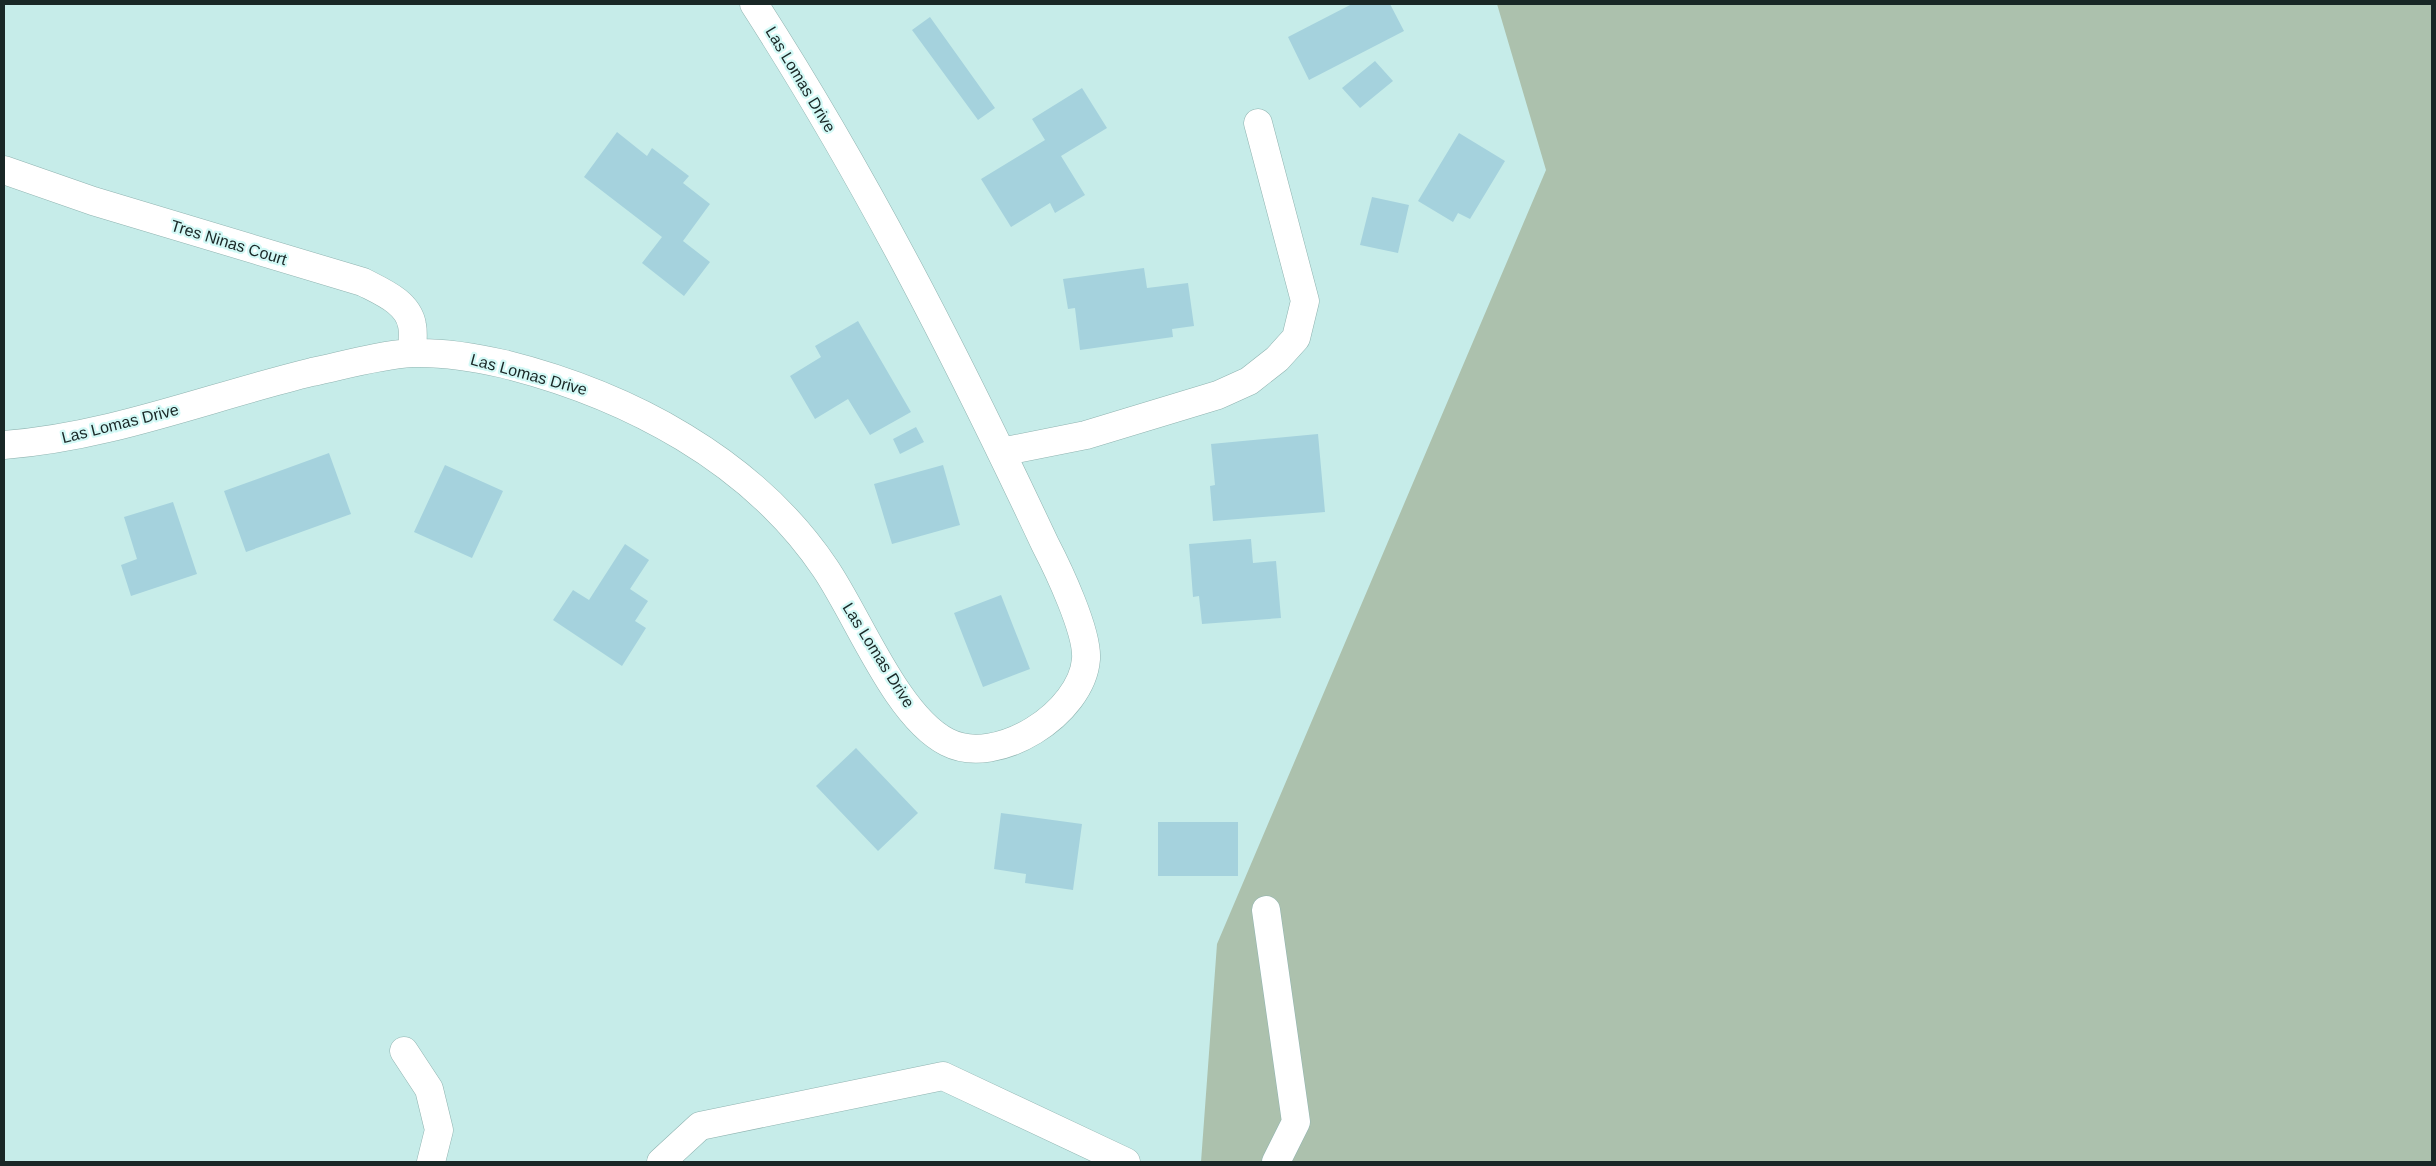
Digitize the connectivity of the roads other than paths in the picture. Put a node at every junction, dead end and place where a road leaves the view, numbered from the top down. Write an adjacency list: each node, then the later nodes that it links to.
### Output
1 (754, 4): 6 (street, Las Lomas Drive)
2 (1258, 123): 6 (street)
3 (4, 170): 4 (street, Tres Ninas Court)
4 (412, 353): 5 (street, Las Lomas Drive); 6 (street, Las Lomas Drive)
5 (4, 445)
6 (1001, 452)
7 (1266, 910): 12 (street)
8 (404, 1051): 9 (street)
9 (430, 1162)
10 (661, 1162): 11 (street)
11 (1126, 1162)
12 (1276, 1162)

